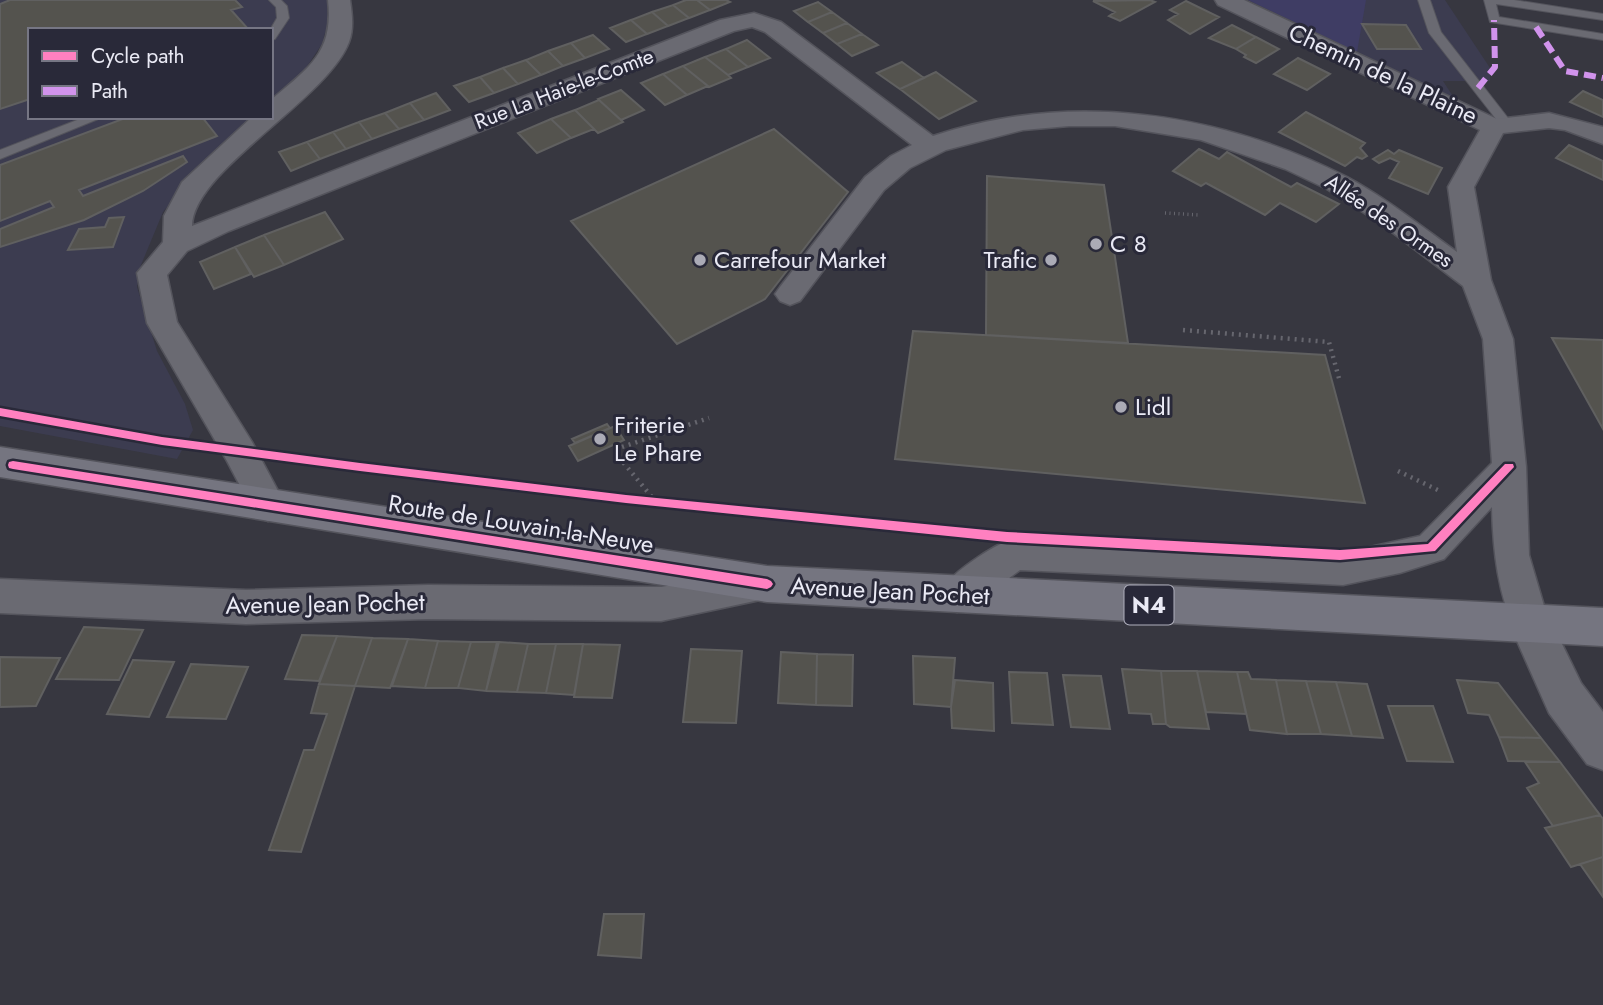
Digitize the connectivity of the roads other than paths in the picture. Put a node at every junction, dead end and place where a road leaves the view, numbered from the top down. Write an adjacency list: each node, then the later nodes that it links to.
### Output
1 (275, 0): 7 (lane)
2 (338, 0): 9 (street)
3 (1226, 0): 12 (street, Chemin de la Plaine)
4 (1424, 0): 12 (lane)
5 (1491, 0): 6 (lane); 8 (lane)
6 (1603, 17)
7 (273, 34)
8 (1603, 37)
9 (273, 111)
10 (92, 119): 15 (lane)
11 (265, 119): 16 (street)
12 (1500, 126): 13 (street); 17 (street, Chemin de la Plaine)
13 (1603, 136)
14 (928, 145): 16 (street, Rue La Haie-le-Comte); 17 (street, Allée des Ormes); 18 (street, Allée des Ormes)
15 (0, 155)
16 (177, 244): 21 (street)
17 (1476, 280): 20 (street, Chemin de la Plaine)
18 (790, 293)
19 (4, 465): 21 (main road, N4)
20 (1509, 467): 23 (street); 25 (street, Chemin de la Plaine)
21 (268, 506): 22 (main road, Route de Louvain-la-Neuve / N4)
22 (767, 584): 23 (main road, Avenue Jean Pochet / N4); 24 (street, Avenue Jean Pochet)
23 (957, 595): 25 (main road, Avenue Jean Pochet / N4)
24 (0, 596)
25 (1530, 623): 26 (main road, N4); 27 (street)
26 (1603, 627)
27 (1603, 748)

